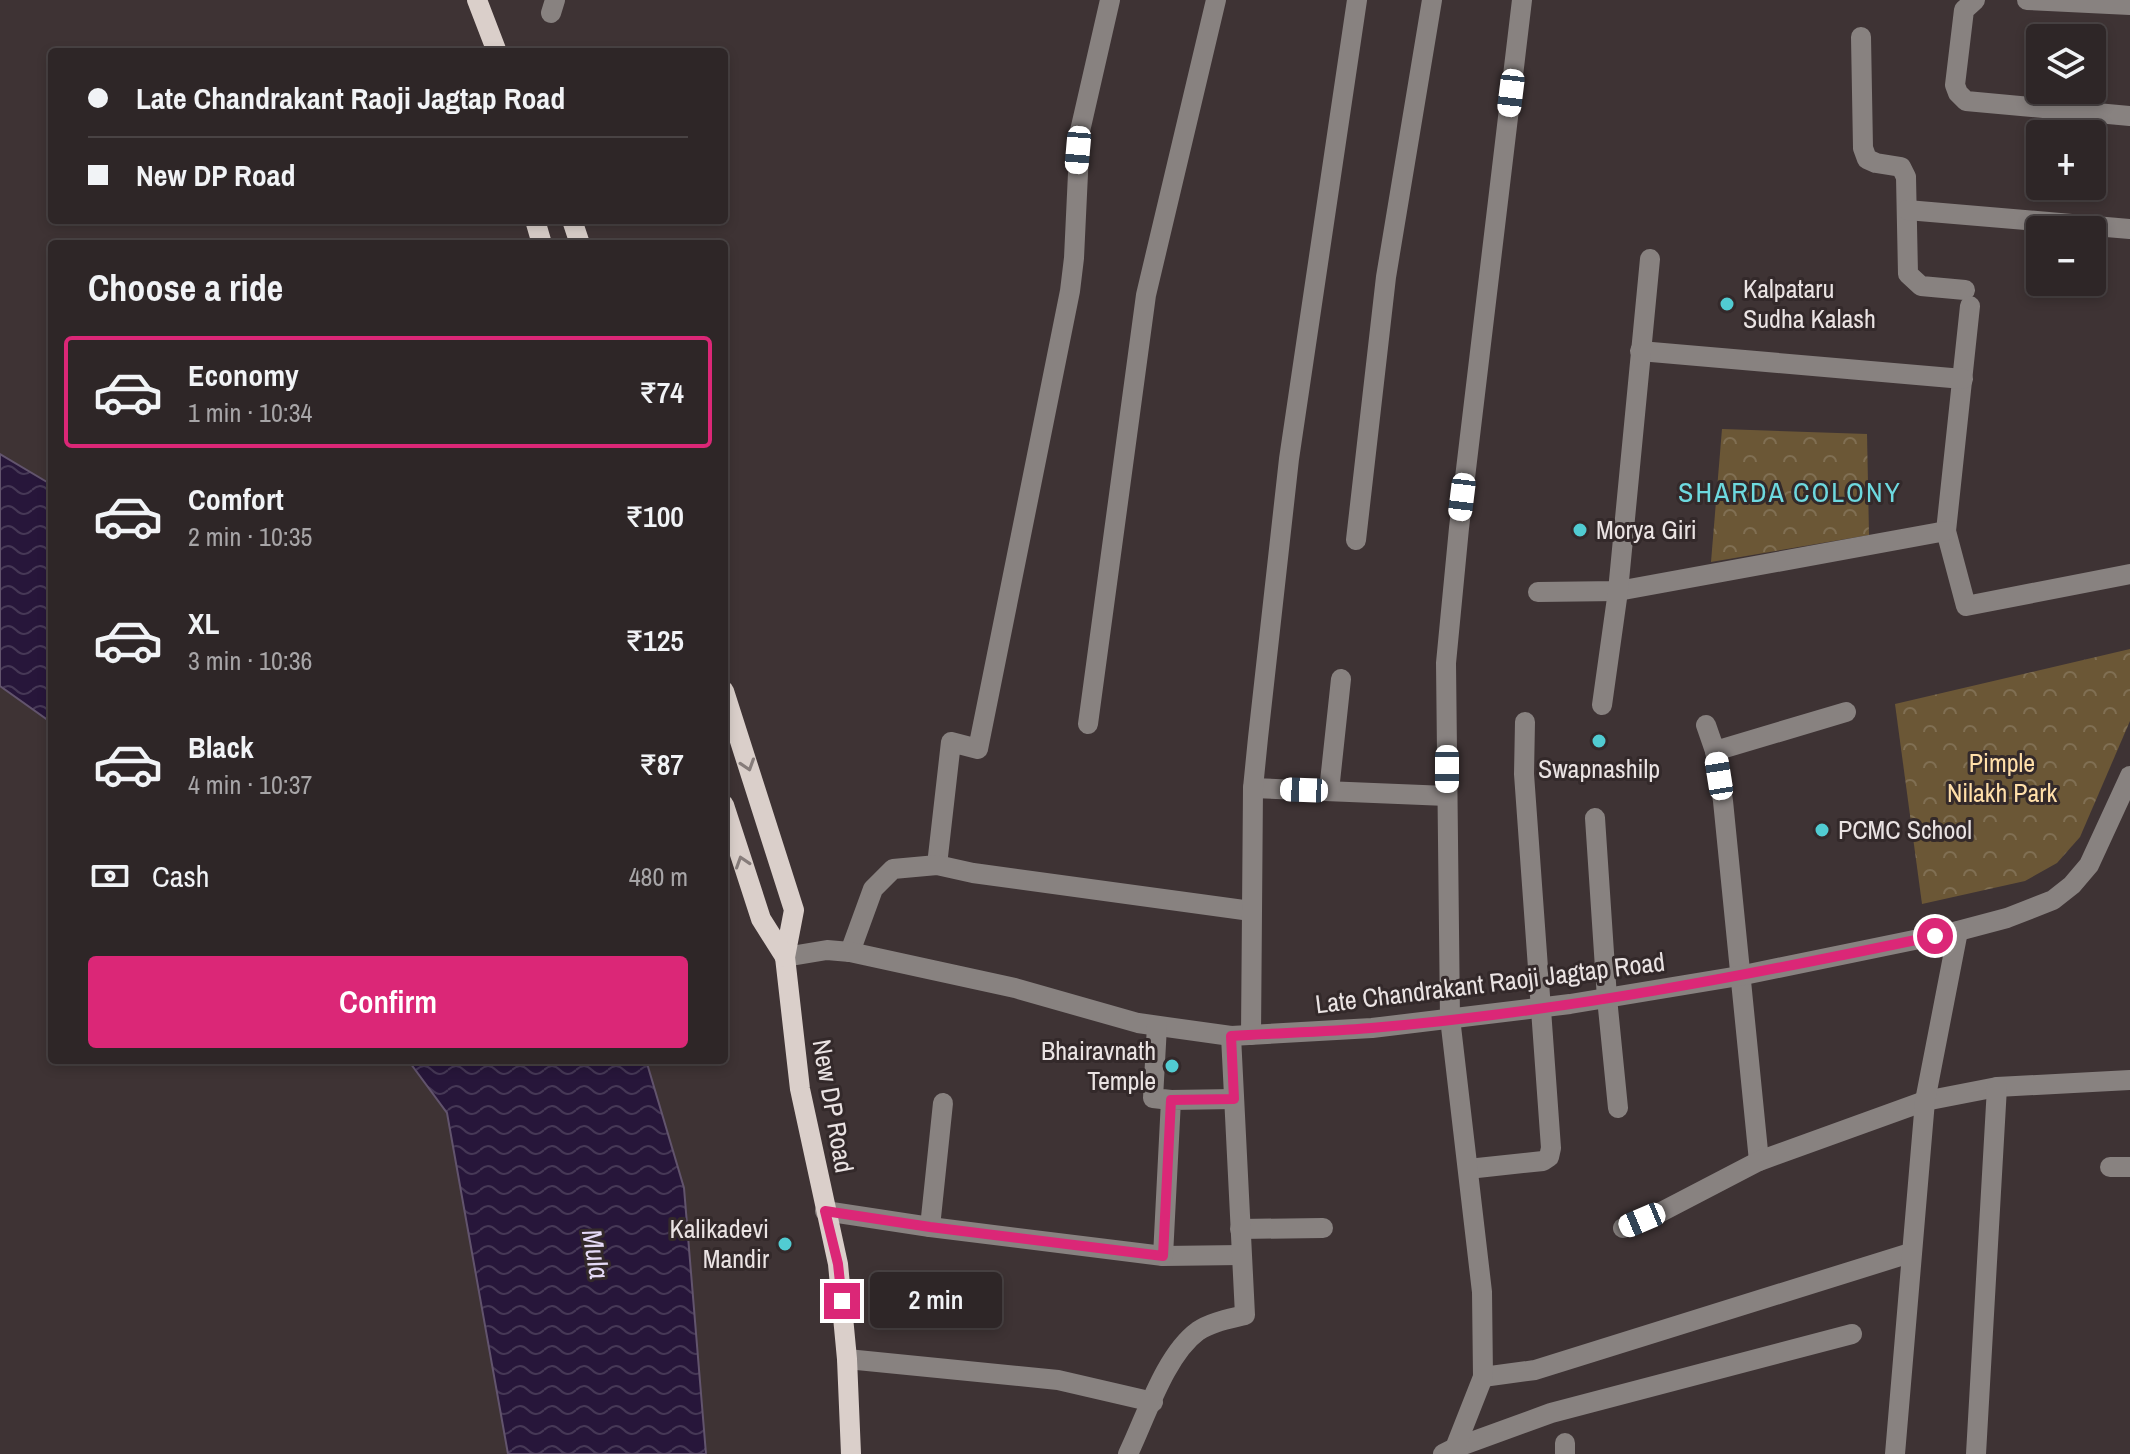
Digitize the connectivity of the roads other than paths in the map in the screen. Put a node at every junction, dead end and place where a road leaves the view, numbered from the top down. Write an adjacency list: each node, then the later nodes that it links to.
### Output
1 (477, 0): 11 (main road)
2 (1110, 0): 38 (street)
3 (1216, 0): 28 (street)
4 (1357, 0): 32 (street)
5 (1432, 0): 19 (street)
6 (1522, 0): 34 (street)
7 (1975, 0): 12 (street)
8 (2027, 0): 9 (street)
9 (2130, 5)
10 (1861, 37): 13 (street)
11 (495, 48)
12 (2130, 116)
13 (1907, 210): 14 (street); 17 (street)
14 (2130, 229)
15 (1650, 259): 16 (street)
16 (1640, 351): 17 (street); 21 (street)
17 (1963, 379): 18 (street)
18 (1946, 531): 20 (street); 21 (street)
19 (1356, 540)
20 (2130, 574)
21 (1618, 591): 22 (street); 25 (street)
22 (1538, 592)
23 (1341, 679): 33 (street)
24 (728, 704): 42 (main road, New DP Road, one-way to 42)
25 (1602, 705)
26 (1846, 712): 30 (street)
27 (1525, 722): 45 (street)
28 (1088, 724)
29 (1706, 725): 30 (street)
30 (1715, 751): 43 (street)
31 (2130, 776): 35 (street, Late Chandrakant Raoji Jagtap Road)
32 (1253, 788): 33 (street); 39 (street)
33 (1329, 791): 34 (street)
34 (1447, 796): 46 (street)
35 (2125, 798): 40 (street, Late Chandrakant Raoji Jagtap Road)
36 (728, 817): 42 (main road, New DP Road, one-way to 36)
37 (1595, 818): 44 (street)
38 (937, 865): 39 (street); 41 (street)
39 (1251, 911): 48 (street)
40 (1958, 931): 43 (street, Late Chandrakant Raoji Jagtap Road); 53 (street)
41 (850, 952): 42 (street, Late Chandrakant Raoji Jagtap Road); 47 (street, Late Chandrakant Raoji Jagtap Road)
42 (785, 957): 58 (main road, New DP Road)
43 (1739, 976): 44 (street, Late Chandrakant Raoji Jagtap Road); 56 (street)
44 (1607, 998): 45 (street, Late Chandrakant Raoji Jagtap Road); 55 (street)
45 (1541, 1008): 46 (street, Late Chandrakant Raoji Jagtap Road); 57 (street)
46 (1450, 1018): 48 (street, Late Chandrakant Raoji Jagtap Road); 57 (street)
47 (1157, 1026): 48 (street, Late Chandrakant Raoji Jagtap Road); 52 (street)
48 (1241, 1035): 51 (street)
49 (2130, 1080): 50 (street)
50 (1997, 1087): 53 (street); 74 (street)
51 (1234, 1099): 52 (street); 62 (street)
52 (1171, 1100): 65 (street)
53 (1925, 1101): 56 (street); 63 (street)
54 (943, 1103): 59 (street)
55 (1618, 1108)
56 (1759, 1161): 61 (street)
57 (1468, 1169): 68 (street)
58 (825, 1211): 59 (street); 67 (main road, New DP Road)
59 (930, 1227): 65 (street)
60 (1323, 1228): 62 (street)
61 (1623, 1228)
62 (1240, 1229): 64 (street)
63 (1910, 1253): 68 (street); 73 (street)
64 (1241, 1255): 65 (street); 69 (street)
65 (1163, 1256)
66 (1852, 1334): 70 (street)
67 (847, 1359): 69 (street); 71 (main road, New DP Road)
68 (1483, 1377): 70 (street)
69 (1153, 1402): 72 (street)
70 (1449, 1451)
71 (851, 1454)
72 (1128, 1454)
73 (1895, 1454)
74 (1976, 1454)

